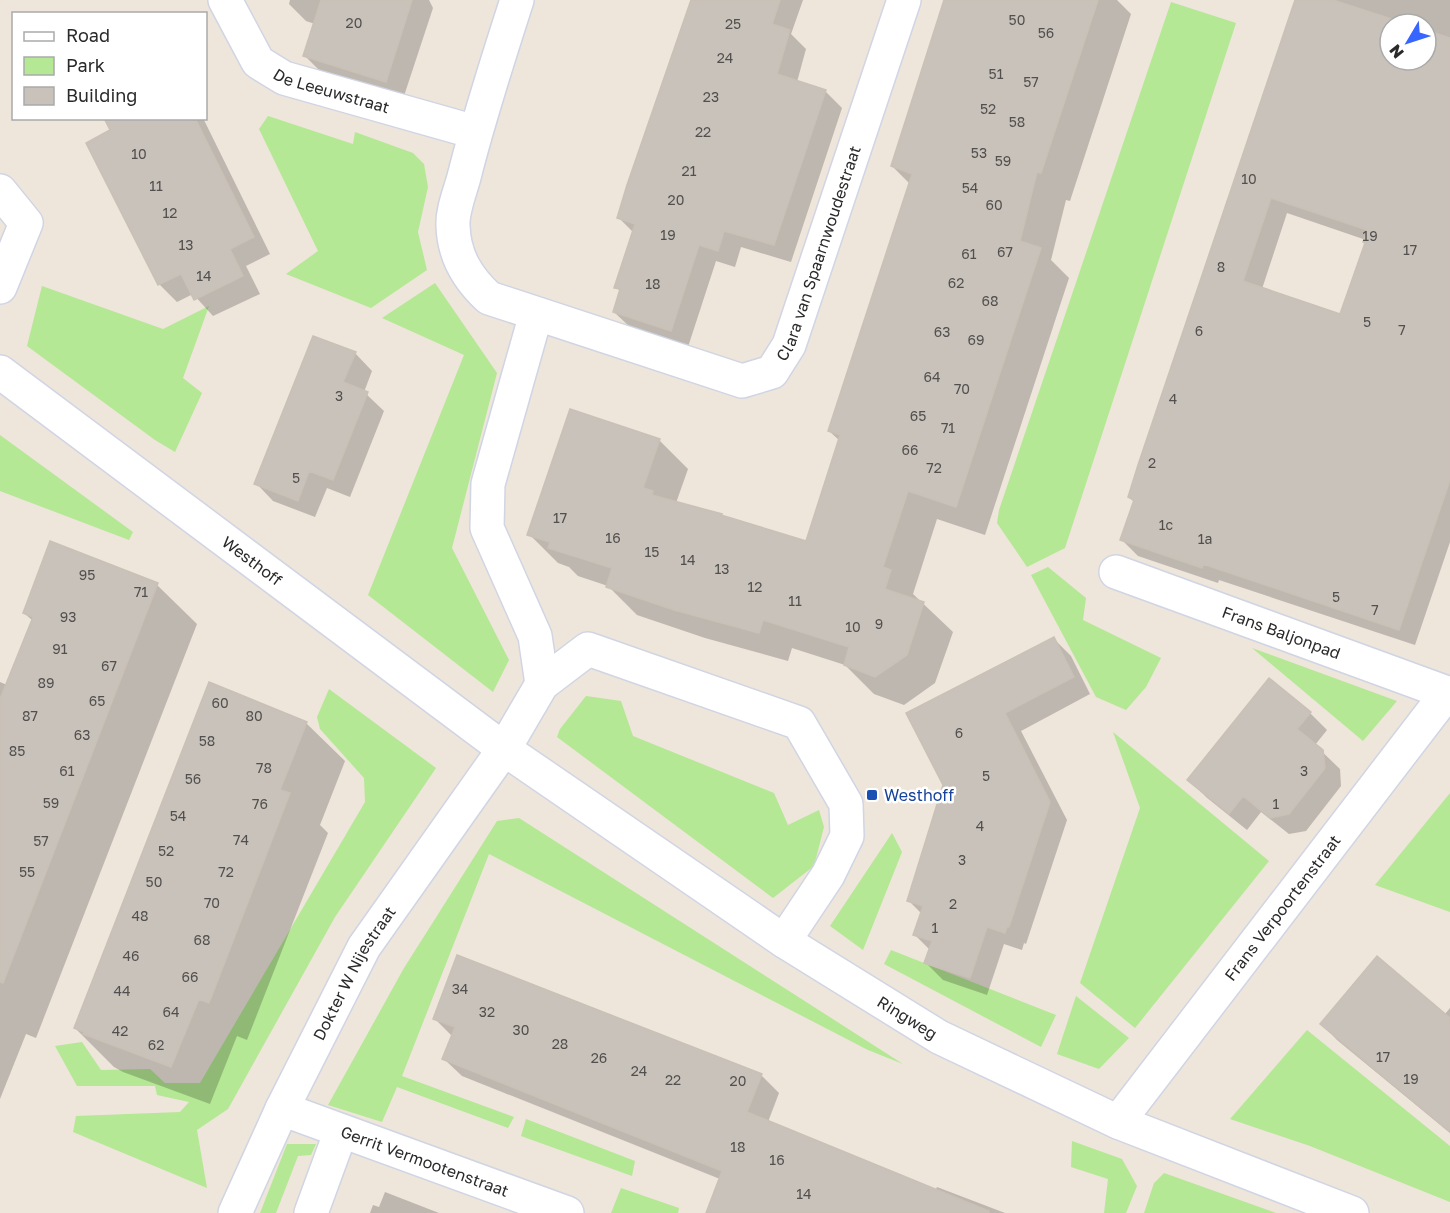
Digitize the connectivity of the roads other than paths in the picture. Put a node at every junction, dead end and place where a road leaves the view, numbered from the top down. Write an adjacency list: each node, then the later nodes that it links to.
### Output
1 (225, 0): 4 (street, De Leeuwstraat)
2 (517, 0): 4 (street, Clara van Spaarnwoudestraat)
3 (904, 0): 7 (street, Clara van Spaarnwoudestraat)
4 (475, 132): 7 (street, Clara van Spaarnwoudestraat)
5 (0, 191): 6 (street)
6 (0, 288)
7 (536, 314): 10 (street)
8 (0, 372): 12 (street, Westhoff)
9 (1116, 572): 11 (street, Frans Baljonpad)
10 (542, 684): 12 (street); 13 (street)
11 (1448, 693): 15 (street, Frans Verpoortenstraat)
12 (504, 749): 13 (street, Ringweg); 14 (street, Dokter W Nijestraat)
13 (784, 941): 15 (street, Ringweg)
14 (282, 1109): 16 (street, Gerrit Vermootenstraat); 17 (street, Dokter W Nijestraat)
15 (1118, 1122): 20 (street, Ringweg)
16 (341, 1131): 18 (street); 19 (street, Gerrit Vermootenstraat)
17 (236, 1213)
18 (311, 1213)
19 (567, 1213)
20 (1352, 1213)

